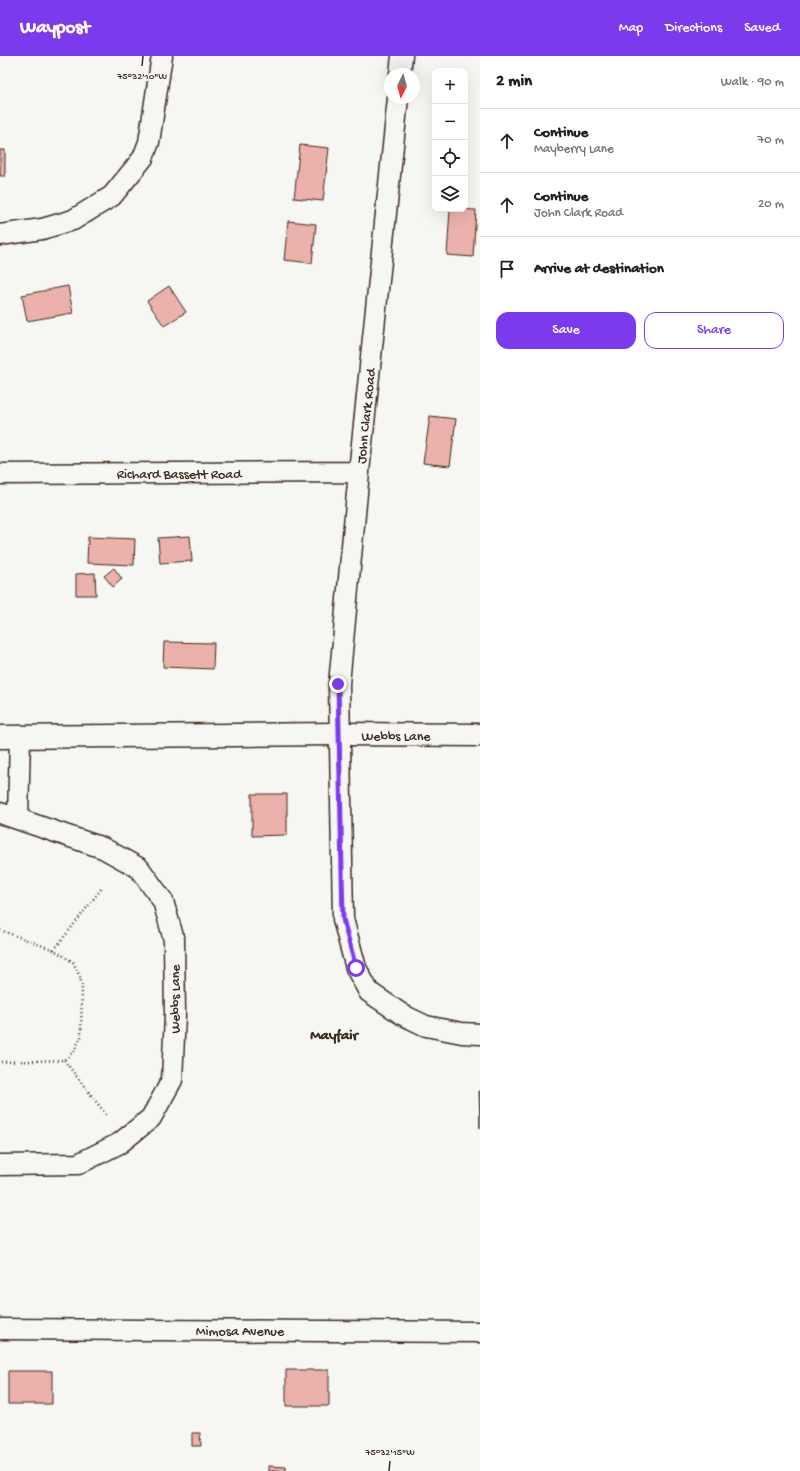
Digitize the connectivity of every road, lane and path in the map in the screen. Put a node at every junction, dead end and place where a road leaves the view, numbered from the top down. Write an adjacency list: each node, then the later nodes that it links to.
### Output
1 (162, 56): 5 (street)
2 (402, 56): 3 (street)
3 (401, 68)
4 (397, 104): 6 (street, John Clark Road)
5 (0, 235)
6 (359, 472): 7 (street, Richard Bassett Road); 8 (street, John Clark Road)
7 (0, 474)
8 (340, 734): 9 (street, Webbs Lane); 10 (street, Webbs Lane); 15 (street, John Clark Road)
9 (480, 735)
10 (10, 737): 11 (street)
11 (9, 816): 19 (street, Webbs Lane)
12 (102, 888): 14 (path)
13 (0, 930): 14 (path)
14 (54, 950): 16 (path)
15 (480, 1034)
16 (64, 1060): 17 (path); 18 (path)
17 (0, 1062)
18 (108, 1117)
19 (0, 1165)
20 (0, 1329): 21 (street, Mimosa Avenue)
21 (480, 1332)

